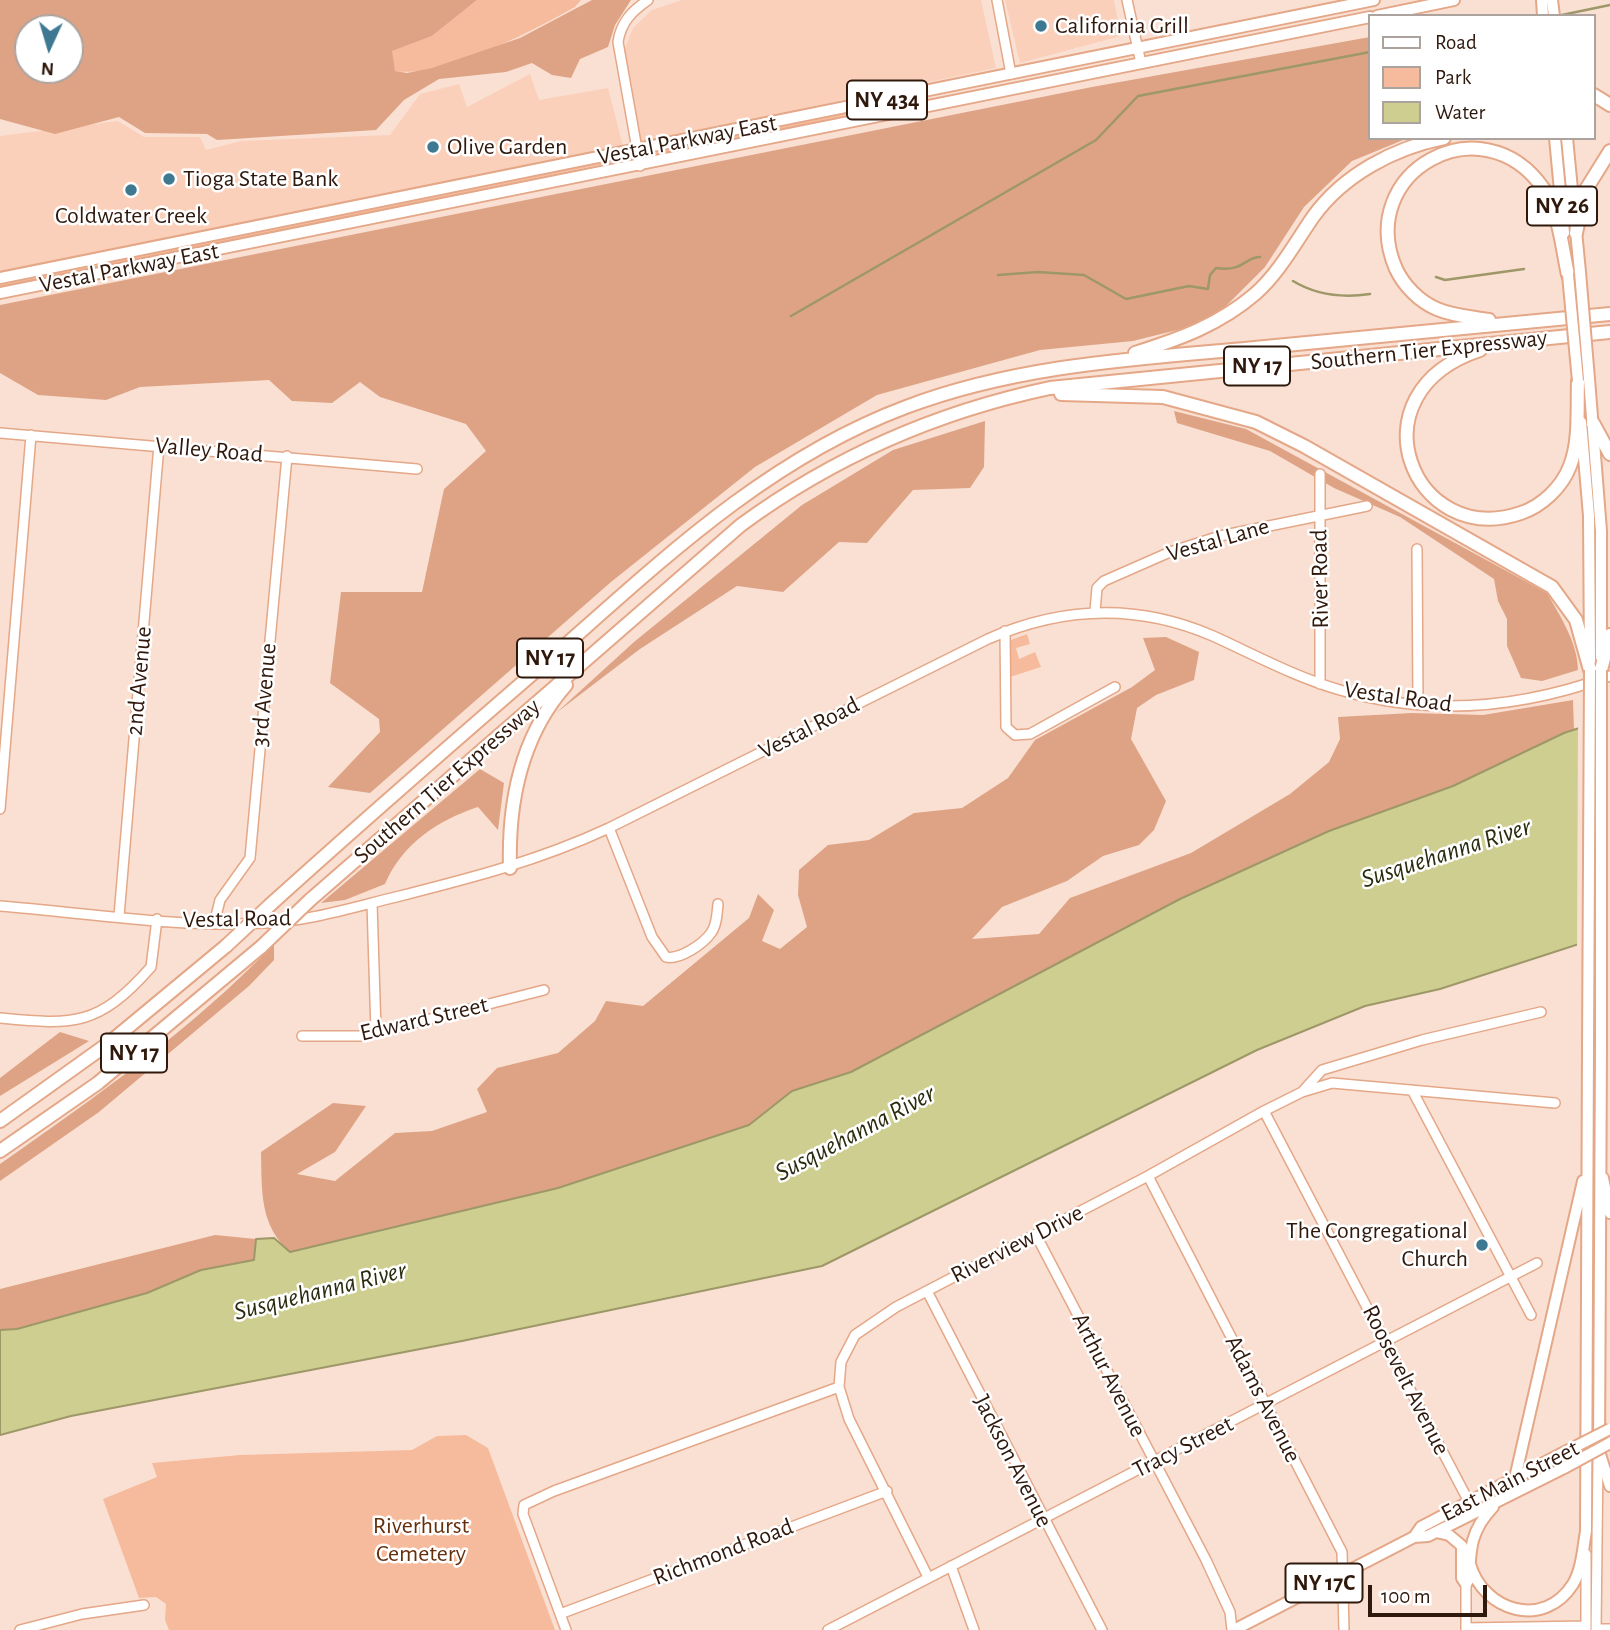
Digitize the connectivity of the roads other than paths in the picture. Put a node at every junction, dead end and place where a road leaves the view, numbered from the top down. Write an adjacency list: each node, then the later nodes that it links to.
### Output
1 (647, 0): 16 (street)
2 (997, 0): 12 (street)
3 (1127, 0): 10 (street)
4 (1340, 0): 7 (main road)
5 (1371, 0): 7 (main road, Vestal Parkway East / NY 434)
6 (1454, 0): 8 (main road, Vestal Parkway East / NY 434)
7 (1329, 9): 10 (main road, Vestal Parkway East / NY 434)
8 (1384, 14)
9 (1368, 17): 11 (main road, Vestal Parkway East / NY 434)
10 (1137, 47): 11 (street); 12 (main road, Vestal Parkway East / NY 434)
11 (1141, 63): 18 (main road, Vestal Parkway East / NY 434)
12 (1011, 74): 16 (main road, Vestal Parkway East / NY 434)
13 (1437, 140): 27 (highway)
14 (1555, 140): 20 (main road, NY 26)
15 (1567, 140): 19 (main road, NY 26)
16 (636, 149): 18 (street); 21 (main road, Vestal Parkway East / NY 434)
17 (1610, 151): 19 (highway)
18 (640, 166): 22 (main road, Vestal Parkway East / NY 434)
19 (1576, 233): 20 (main road, NY 26)
20 (1574, 273): 24 (highway); 28 (main road, NY 26, bridge)
21 (0, 278)
22 (0, 293)
23 (1610, 314): 24 (highway, Southern Tier Expressway / NY 17)
24 (1506, 323): 27 (highway, Southern Tier Expressway / NY 17)
25 (1610, 332): 26 (highway, Southern Tier Expressway / NY 17)
26 (1510, 343): 28 (highway); 29 (highway, Southern Tier Expressway / NY 17)
27 (1111, 361): 67 (highway, Southern Tier Expressway / NY 17, bridge)
28 (1584, 380): 30 (main road, NY 26); 45 (main road, NY 26)
29 (1005, 398): 44 (highway, Southern Tier Expressway / NY 17); 45 (highway)
30 (1593, 423): 34 (highway); 45 (main road, NY 26)
31 (0, 433): 32 (street, Valley Road)
32 (31, 435): 33 (street, Valley Road); 49 (street)
33 (159, 445): 35 (street, Valley Road); 55 (street, 2nd Avenue)
34 (1610, 454)
35 (287, 456): 36 (street, Valley Road); 57 (street, 3rd Avenue)
36 (417, 469)
37 (1320, 474): 39 (street, River Road)
38 (1367, 506): 39 (street, Vestal Lane)
39 (1319, 515): 41 (street, Vestal Lane); 46 (street, River Road)
40 (1417, 549): 48 (street)
41 (1095, 611): 42 (street, Vestal Road); 46 (street, Vestal Road)
42 (1005, 631): 47 (street); 50 (street, Vestal Road)
43 (1610, 635): 45 (highway)
44 (594, 653): 51 (highway); 69 (highway, Southern Tier Expressway / NY 17, bridge)
45 (1600, 672): 48 (street, Vestal Road); 68 (main road, NY 26, bridge); 70 (main road, NY 26, bridge)
46 (1320, 684): 48 (street, Vestal Road)
47 (1115, 687)
48 (1418, 705)
49 (0, 808)
50 (609, 828): 51 (street, Vestal Road); 53 (street)
51 (510, 867): 52 (street, Vestal Road)
52 (372, 903): 57 (street, Vestal Road); 61 (street)
53 (718, 904)
54 (0, 906): 55 (street, Vestal Road)
55 (119, 916): 56 (street, Vestal Road)
56 (158, 919): 57 (street, Vestal Road); 60 (street)
57 (215, 924)
58 (544, 990): 61 (street, Edward Street)
59 (1542, 1012): 64 (street)
60 (0, 1018)
61 (376, 1032): 62 (street, Edward Street)
62 (302, 1036)
63 (1412, 1090): 64 (street, Riverview Drive); 65 (street, Riverview Drive); 75 (street)
64 (1302, 1092): 66 (street, Riverview Drive)
65 (1555, 1103)
66 (1264, 1111): 71 (street, Riverview Drive); 78 (street, Roosevelt Avenue)
67 (0, 1121)
68 (1587, 1144): 85 (main road); 91 (main road, NY 26)
69 (0, 1151)
70 (1599, 1159): 72 (main road, NY 26); 83 (main road)
71 (1148, 1176): 73 (street, Riverview Drive); 80 (street, Adams Avenue)
72 (1610, 1213)
73 (1036, 1235): 76 (street, Riverview Drive); 84 (street, Arthur Avenue)
74 (1537, 1263): 75 (street, Tracy Street)
75 (1511, 1277): 77 (street); 78 (street, Tracy Street)
76 (927, 1291): 79 (street, Riverview Drive); 90 (street, Jackson Avenue)
77 (1531, 1315)
78 (1387, 1342): 80 (street, Tracy Street); 89 (street, Roosevelt Avenue)
79 (839, 1387): 87 (street); 100 (street)
80 (1266, 1405): 84 (street, Tracy Street); 96 (street, Adams Avenue)
81 (1610, 1429): 85 (main road, East Main Street / NY 17C, bridge)
82 (1610, 1443): 88 (main road, East Main Street / NY 17C, bridge)
83 (1598, 1451): 86 (main road); 104 (street)
84 (1154, 1462): 90 (street, Tracy Street); 110 (street, Arthur Avenue)
85 (1515, 1478): 89 (main road, East Main Street / NY 17C)
86 (1610, 1486)
87 (887, 1491): 97 (street); 100 (street, Richmond Road)
88 (1500, 1500): 92 (main road, East Main Street / NY 17C); 94 (main road)
89 (1469, 1502): 93 (main road, East Main Street / NY 17C)
90 (1043, 1519): 95 (street, Tracy Street); 109 (street, Jackson Avenue)
91 (1586, 1531): 94 (main road, NY 26); 104 (street)
92 (1436, 1532): 93 (main road, East Main Street / NY 17C); 98 (main road)
93 (1414, 1537): 96 (main road, East Main Street / NY 17C)
94 (1469, 1564): 98 (main road)
95 (951, 1566): 97 (street, Tracy Street); 108 (street)
96 (1345, 1573): 110 (main road, East Main Street / NY 17C); 111 (street, Adams Avenue)
97 (928, 1577): 102 (street, Tracy Street)
98 (1466, 1584): 103 (street)
99 (144, 1605): 106 (street)
100 (560, 1614): 107 (street)
101 (1532, 1628): 103 (street); 104 (street)
102 (834, 1629)
103 (1466, 1629)
104 (1591, 1629): 105 (street)
105 (1610, 1629)
106 (20, 1630)
107 (566, 1630)
108 (974, 1630)
109 (1102, 1630)
110 (1233, 1630)
111 (1345, 1630)

